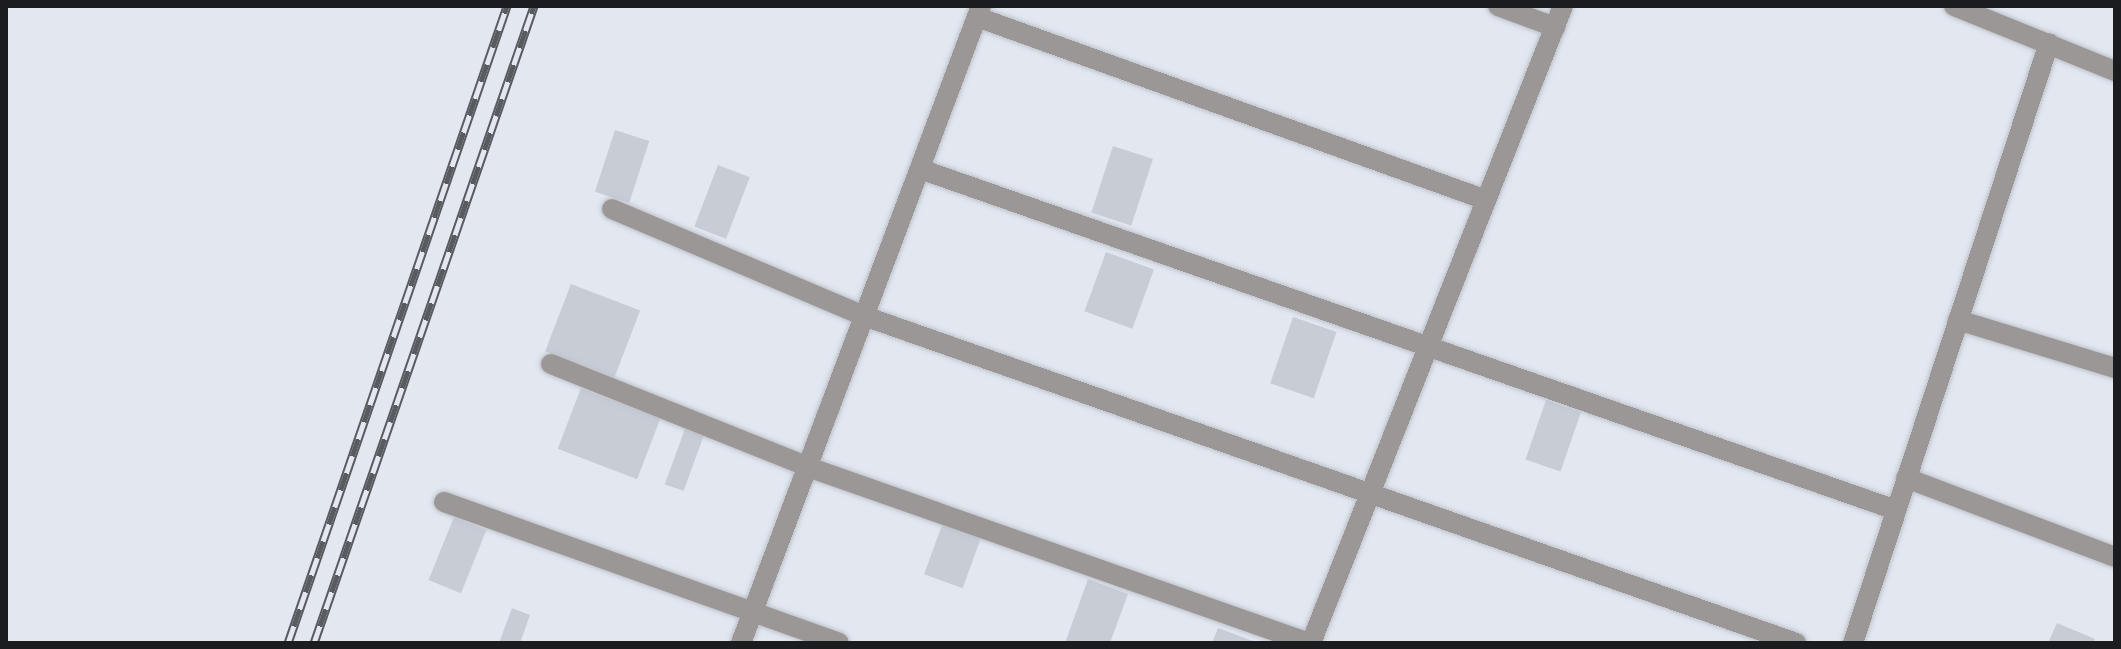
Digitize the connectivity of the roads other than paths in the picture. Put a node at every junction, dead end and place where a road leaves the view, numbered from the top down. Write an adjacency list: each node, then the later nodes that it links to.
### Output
1 (1498, 6): 5 (street)
2 (1563, 6): 5 (street)
3 (1954, 6): 6 (street)
4 (979, 12): 8 (street); 9 (street)
5 (1555, 27): 9 (street)
6 (2049, 43): 7 (street); 12 (street)
7 (2115, 71)
8 (920, 169): 11 (street); 13 (street)
9 (1486, 200): 13 (street)
10 (612, 209): 11 (street)
11 (864, 316): 16 (street); 18 (street)
12 (1958, 320): 15 (street); 17 (street)
13 (1428, 347): 18 (street); 20 (street)
14 (551, 364): 16 (street)
15 (2115, 368)
16 (808, 467): 22 (street); 25 (street)
17 (1906, 478): 20 (street); 21 (street)
18 (1370, 495): 25 (street); 26 (street)
19 (444, 502): 22 (street)
20 (1896, 510): 27 (street)
21 (2115, 557)
22 (752, 615): 23 (street); 24 (street)
23 (741, 643)
24 (839, 643)
25 (1310, 643)
26 (1796, 643)
27 (1853, 643)

